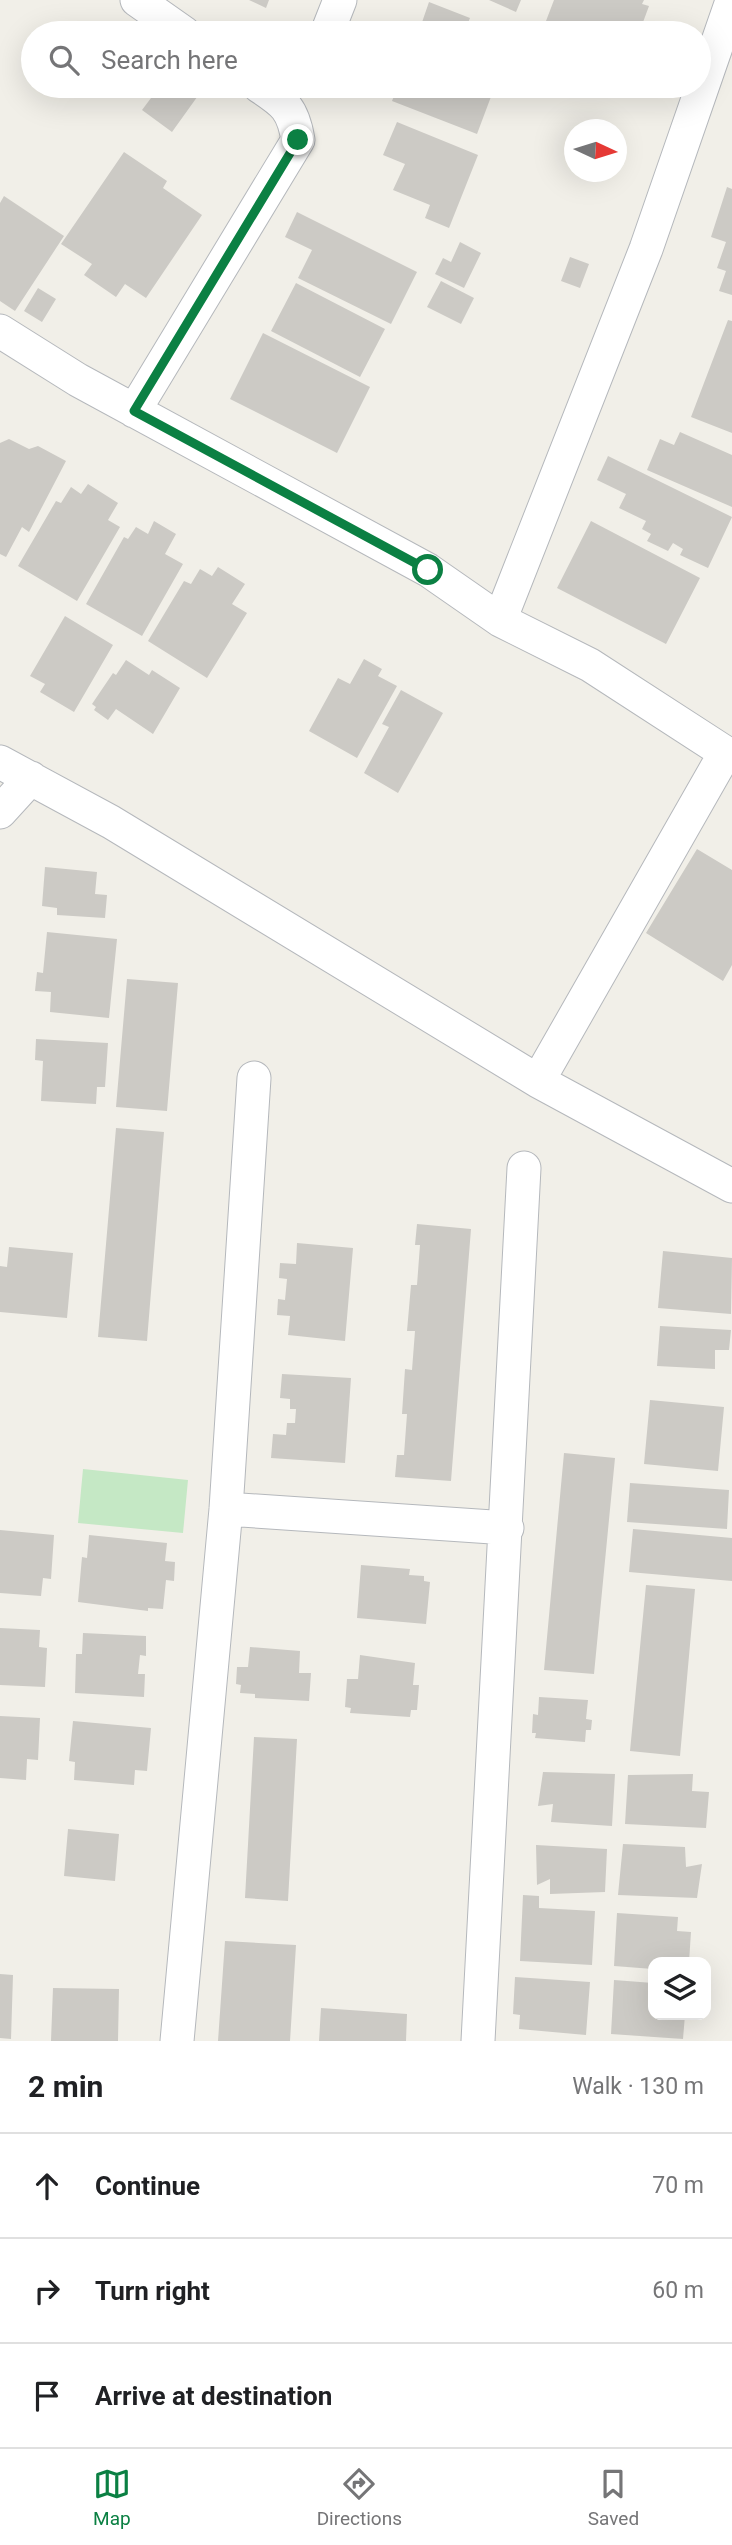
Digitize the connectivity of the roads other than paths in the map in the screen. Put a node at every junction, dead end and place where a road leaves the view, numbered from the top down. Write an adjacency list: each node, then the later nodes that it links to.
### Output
1 (137, 0): 4 (street)
2 (340, 0): 5 (street)
3 (732, 1): 6 (street)
4 (167, 21)
5 (332, 21)
6 (711, 62)
7 (277, 98): 10 (street)
8 (302, 98): 10 (street)
9 (698, 98): 13 (street)
10 (295, 118): 12 (street)
11 (0, 331): 12 (street)
12 (134, 411): 13 (street)
13 (500, 620): 14 (street)
14 (728, 756): 19 (street)
15 (0, 762): 16 (street)
16 (31, 778): 17 (street); 19 (street)
17 (0, 812)
18 (254, 1078): 22 (street)
19 (538, 1081): 21 (street)
20 (524, 1168): 23 (street)
21 (732, 1186)
22 (226, 1509): 23 (street); 24 (street)
23 (507, 1528): 25 (street)
24 (177, 2041)
25 (478, 2041)

